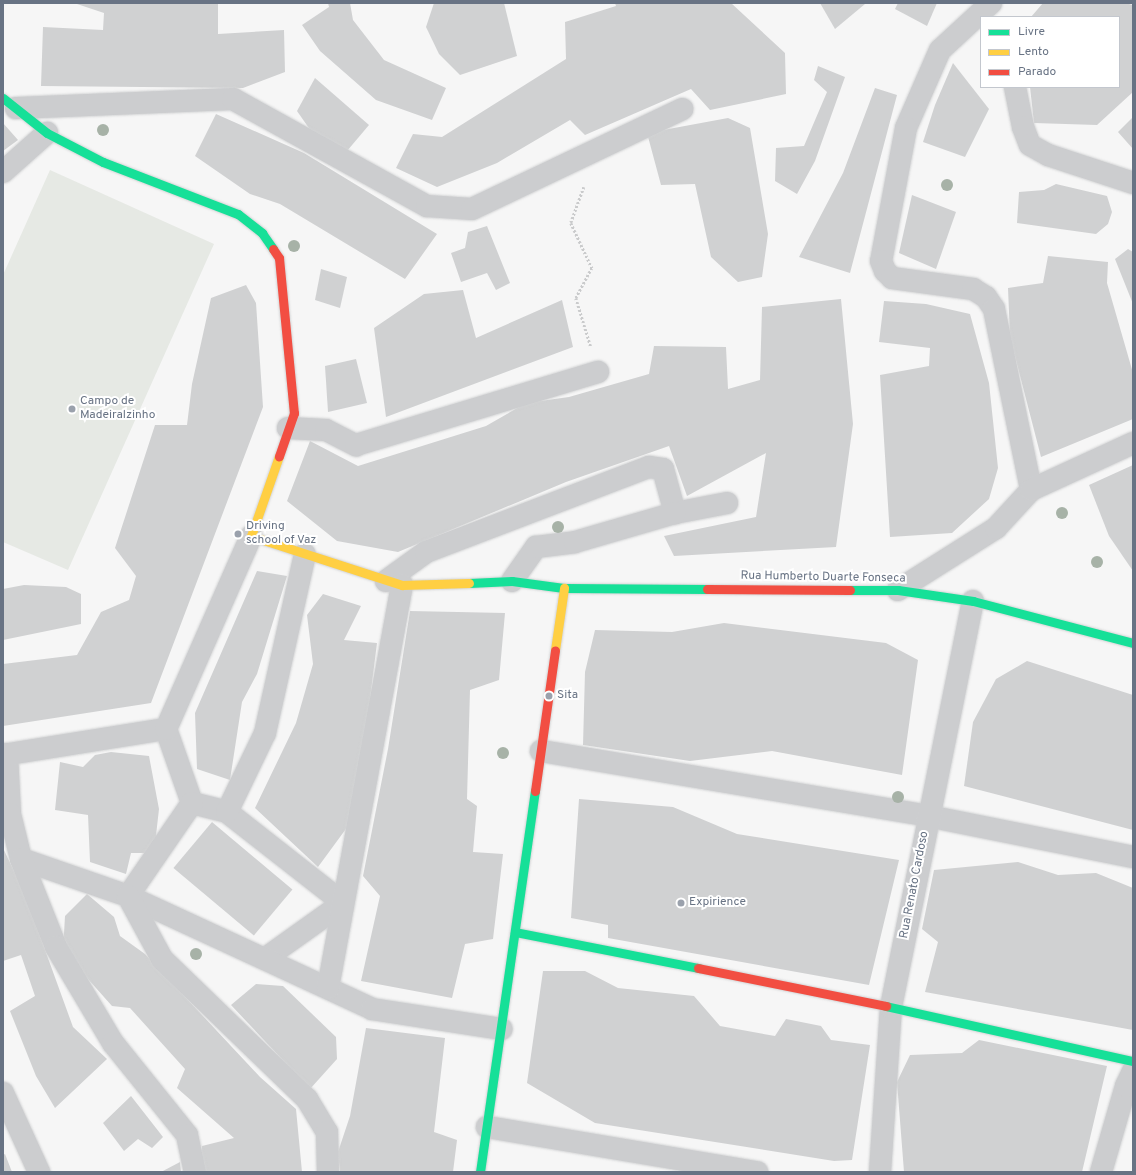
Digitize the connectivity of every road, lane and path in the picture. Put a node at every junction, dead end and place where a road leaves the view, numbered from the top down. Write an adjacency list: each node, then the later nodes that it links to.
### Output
1 (984, 12): 12 (street)
2 (1016, 88): 8 (street)
3 (9, 103): 5 (street); 6 (street)
4 (683, 109): 6 (street)
5 (47, 133): 7 (street); 10 (street)
6 (600, 149): 9 (path)
7 (3, 172)
8 (1133, 183)
9 (598, 372): 10 (street)
10 (288, 428): 15 (street)
11 (1133, 443): 12 (street)
12 (1031, 490): 20 (street)
13 (727, 502): 14 (street)
14 (675, 513): 17 (street); 18 (street)
15 (251, 536): 16 (street, Rua Humberto Duarte Fonseca); 23 (street)
16 (305, 554): 18 (street, Rua Humberto Duarte Fonseca); 27 (street)
17 (512, 582): 18 (street, Rua Humberto Duarte Fonseca); 19 (street, Rua Humberto Duarte Fonseca)
18 (394, 583): 32 (street)
19 (564, 588): 20 (street, Rua Humberto Duarte Fonseca); 24 (street)
20 (898, 590): 21 (street, Rua Humberto Duarte Fonseca)
21 (973, 601): 22 (street, Rua Humberto Duarte Fonseca); 28 (street, Rua Renato Cardoso)
22 (1130, 638)
23 (166, 729): 25 (street); 26 (street)
24 (541, 751): 28 (street); 33 (street)
25 (5, 754): 30 (street)
26 (192, 803): 27 (street); 31 (street)
27 (227, 812): 32 (street)
28 (928, 816): 29 (street); 36 (street, Rua Renato Cardoso)
29 (1133, 857)
30 (21, 859): 31 (street); 43 (street)
31 (128, 896): 34 (street); 44 (street)
32 (343, 903): 34 (street); 35 (street)
33 (515, 932): 36 (street); 37 (street)
34 (266, 958): 35 (street)
35 (328, 988): 37 (street)
36 (891, 1007): 38 (street); 47 (street, Rua Renato Cardoso)
37 (501, 1029): 41 (street)
38 (1133, 1061)
39 (1131, 1084): 48 (street)
40 (3, 1093): 42 (street)
41 (487, 1127): 45 (street); 46 (street)
42 (40, 1172)
43 (195, 1172)
44 (328, 1172)
45 (480, 1172)
46 (756, 1172)
47 (880, 1172)
48 (1101, 1172)

